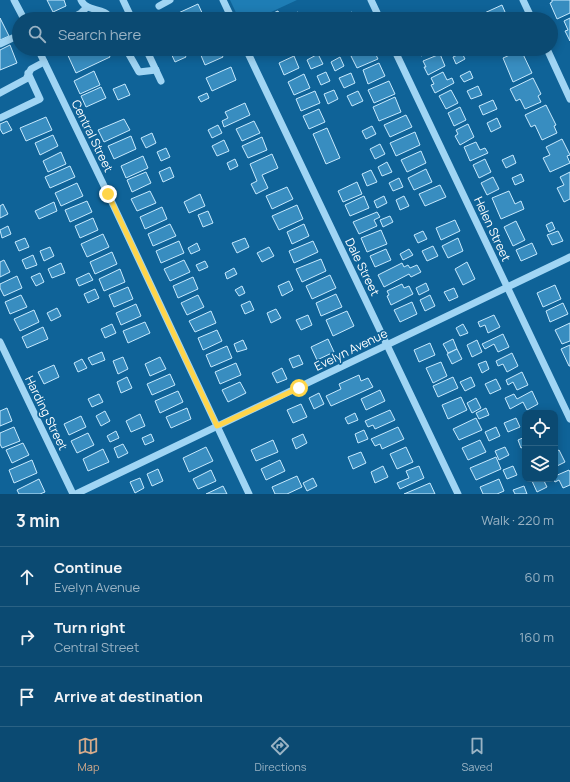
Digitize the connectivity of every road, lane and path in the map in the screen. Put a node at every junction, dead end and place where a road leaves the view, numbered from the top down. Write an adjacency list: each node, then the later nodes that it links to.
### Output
1 (14, 0): 10 (street)
2 (81, 0): 9 (street)
3 (123, 0): 13 (street)
4 (170, 0): 8 (street)
5 (223, 0): 14 (street)
6 (371, 0): 15 (street)
7 (523, 0): 16 (street)
8 (159, 6)
9 (87, 7): 11 (street); 12 (street)
10 (20, 12)
11 (82, 12)
12 (105, 12)
13 (129, 12)
14 (229, 12)
15 (377, 12)
16 (529, 12)
17 (12, 38): 18 (street)
18 (0, 44)
19 (41, 56): 25 (street, Central Street)
20 (130, 56): 26 (street)
21 (149, 56): 26 (street)
22 (249, 56): 35 (street, Dale Street)
23 (397, 56): 33 (street, Helen Street)
24 (549, 56): 30 (street)
25 (44, 62): 27 (street); 37 (street, Central Street)
26 (156, 70): 28 (street)
27 (30, 71): 29 (street); 31 (street)
28 (161, 81)
29 (0, 92)
30 (570, 99)
31 (0, 118)
32 (570, 257): 33 (street, Evelyn Avenue)
33 (507, 287): 35 (street, Evelyn Avenue); 36 (street, Helen Street)
34 (0, 342): 38 (street, Harding Street)
35 (388, 345): 37 (street, Evelyn Avenue); 41 (street, Dale Street)
36 (570, 419)
37 (217, 426): 39 (street, Evelyn Avenue); 40 (street, Central Street)
38 (73, 494)
39 (76, 494)
40 (249, 494)
41 (458, 494)

